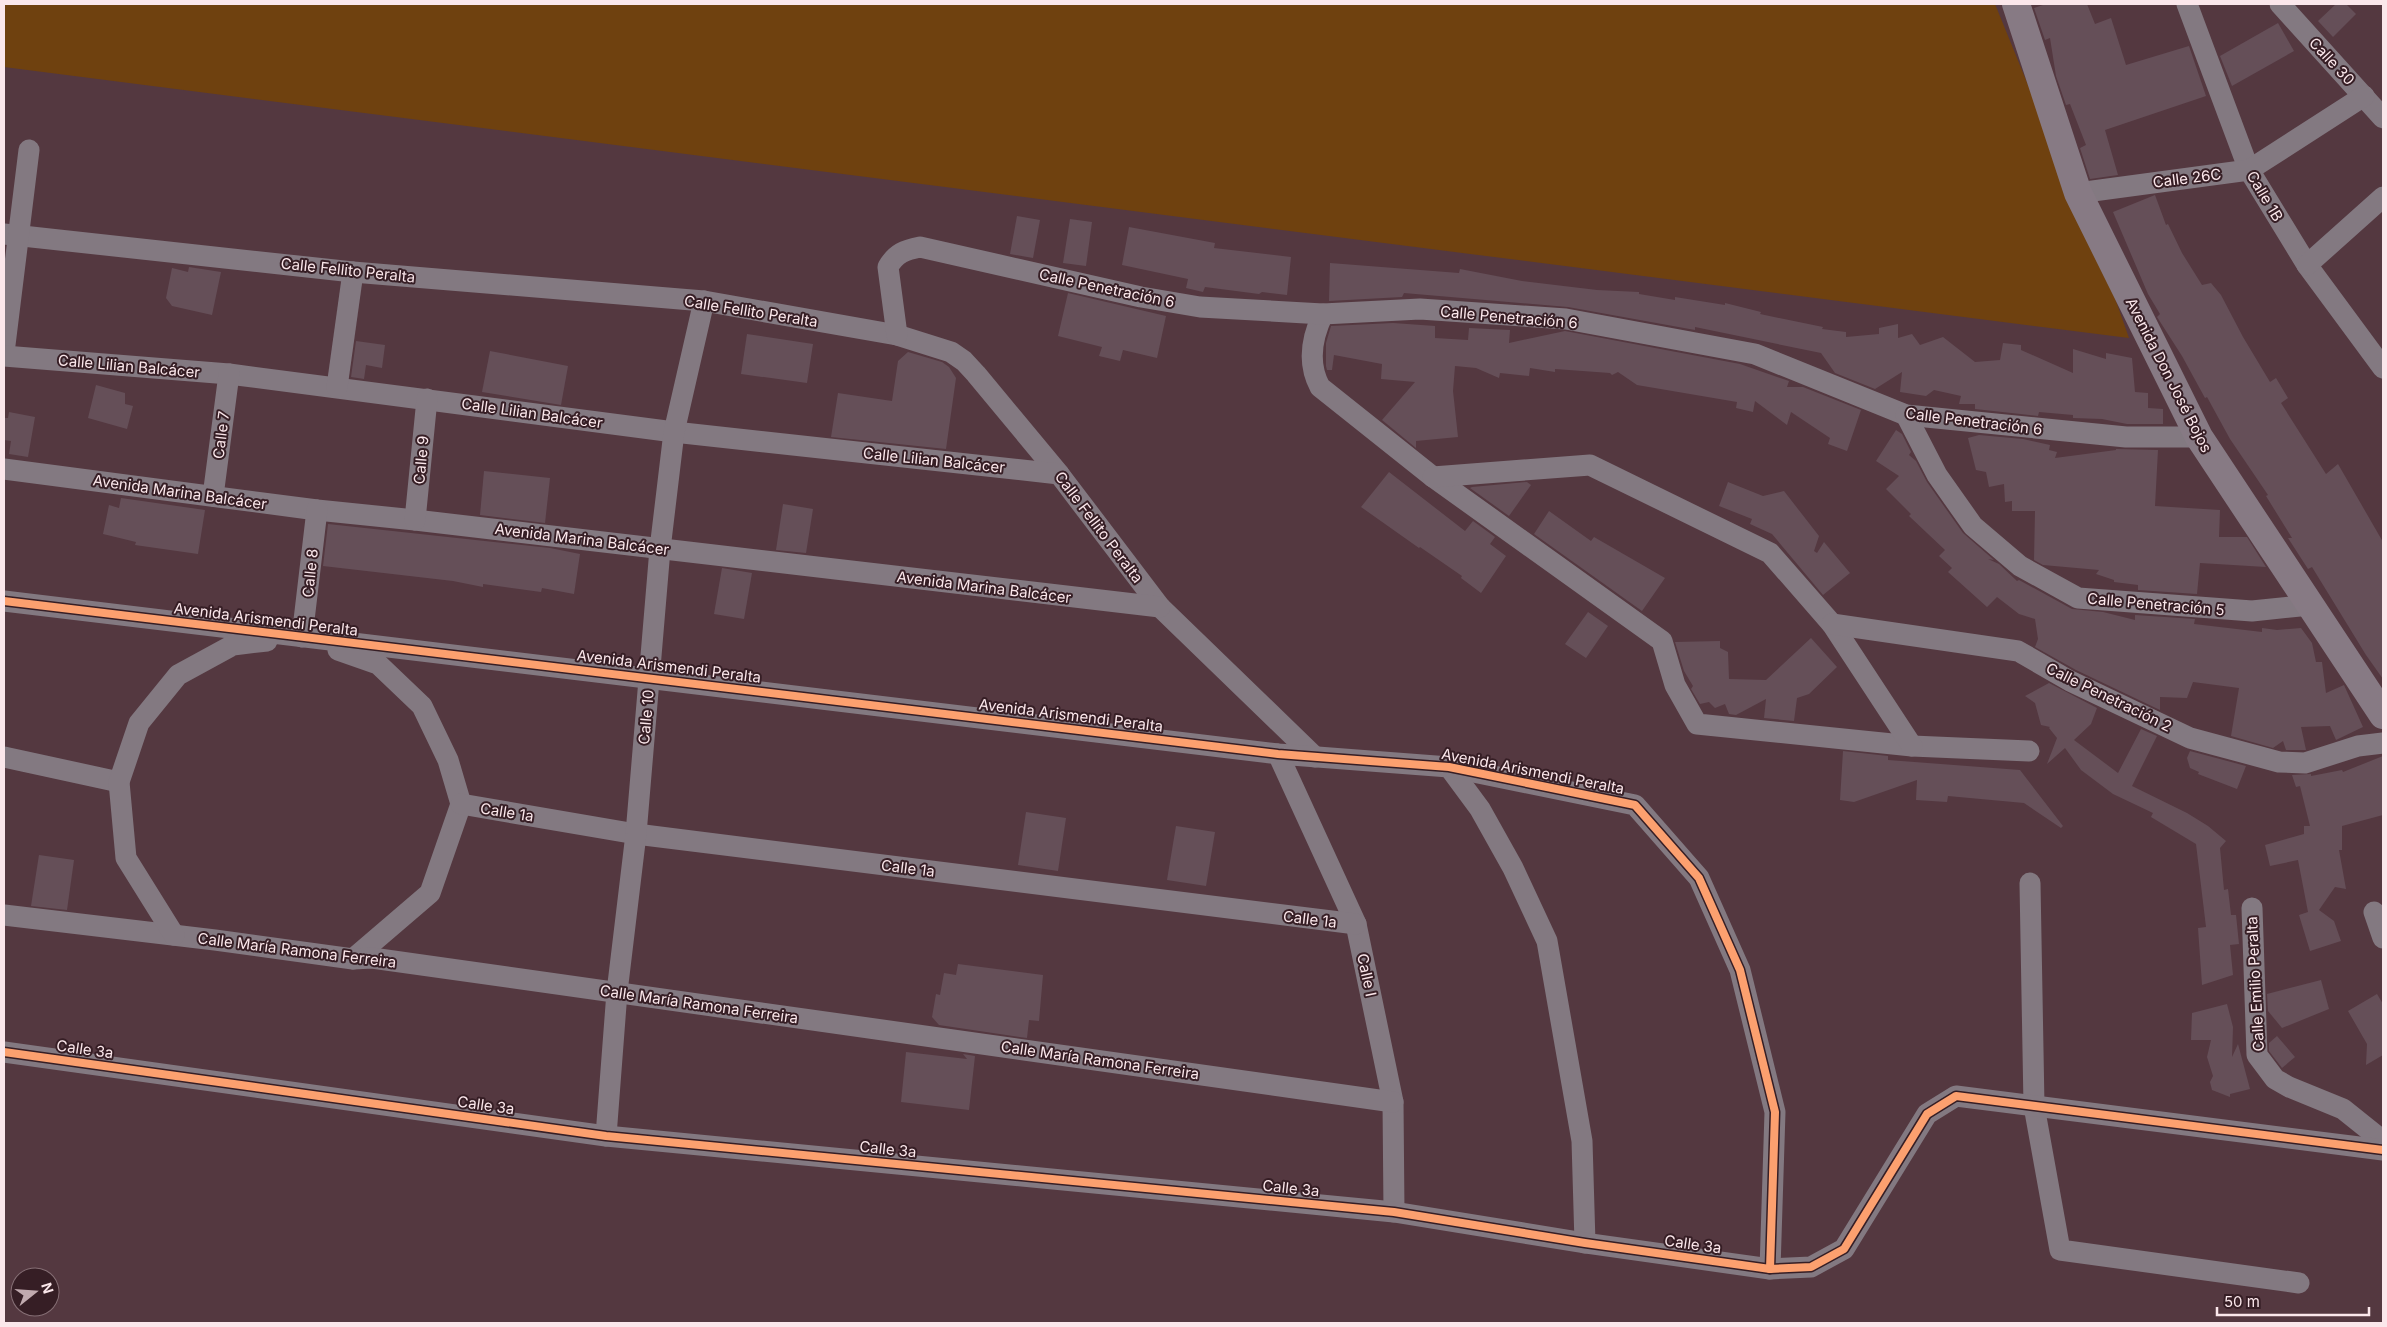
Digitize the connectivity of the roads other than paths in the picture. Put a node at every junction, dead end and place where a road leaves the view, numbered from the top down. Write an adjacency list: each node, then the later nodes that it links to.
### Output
1 (2016, 4): 8 (street, Avenida Don José Bojos)
2 (2188, 4): 7 (street, Calle 1B)
3 (2280, 4): 4 (street, Calle 30)
4 (2364, 96): 5 (street, Calle 30); 7 (street, Calle 26C)
5 (2383, 118)
6 (29, 150): 10 (street)
7 (2249, 170): 8 (street, Calle 26C); 11 (street, Calle 1B)
8 (2078, 193): 23 (street, Avenida Don José Bojos)
9 (2383, 196): 11 (street)
10 (11, 235): 12 (street, Calle Fellito Peralta); 16 (street)
11 (2307, 265): 17 (street, Calle 1B)
12 (354, 272): 13 (street, Calle Fellito Peralta); 19 (street)
13 (704, 301): 15 (street, Calle Fellito Peralta); 22 (street, Calle 10)
14 (1323, 314): 15 (street, Calle Penetración 6); 21 (street, Calle Penetración 6); 26 (street)
15 (897, 335): 25 (street, Calle Fellito Peralta)
16 (4, 355): 18 (street, Calle Lilian Balcácer)
17 (2383, 368)
18 (229, 374): 19 (street, Calle Lilian Balcácer); 27 (street, Calle 7)
19 (337, 387): 20 (street, Calle Lilian Balcácer)
20 (427, 399): 22 (street, Calle Lilian Balcácer); 29 (street, Calle 9)
21 (1906, 415): 23 (street, Calle Penetración 6); 32 (street, Calle Penetración 5)
22 (674, 432): 25 (street, Calle Lilian Balcácer); 30 (street, Calle 10)
23 (2199, 438): 32 (street, Avenida Don José Bojos)
24 (4, 469): 27 (street, Avenida Marina Balcácer)
25 (1059, 474): 33 (street, Calle Fellito Peralta)
26 (1432, 477): 34 (street); 39 (street)
27 (213, 496): 28 (street, Avenida Marina Balcácer)
28 (317, 510): 29 (street, Avenida Marina Balcácer); 35 (street, Calle 8)
29 (415, 520): 30 (street, Avenida Marina Balcácer)
30 (660, 549): 33 (street, Avenida Marina Balcácer); 36 (street, Calle 10)
31 (4, 601): 35 (street, Avenida Arismendi Peralta)
32 (2310, 605): 37 (street, Avenida Don José Bojos)
33 (1160, 608): 42 (street, Calle Fellito Peralta)
34 (1832, 624): 38 (street, Calle Penetración 2); 39 (street)
35 (302, 637): 36 (street, Avenida Arismendi Peralta); 45 (street); 46 (street)
36 (649, 678): 41 (street, Avenida Arismendi Peralta); 47 (street, Calle 10)
37 (2383, 715)
38 (2383, 743)
39 (1912, 746): 40 (street)
40 (2029, 751)
41 (1278, 754): 42 (street, Avenida Arismendi Peralta); 52 (street, Calle I)
42 (1315, 756): 44 (street, Avenida Arismendi Peralta)
43 (4, 757): 45 (street)
44 (1449, 767): 64 (street); 65 (street, Avenida Arismendi Peralta)
45 (119, 782): 53 (street)
46 (461, 804): 47 (street, Calle 1a); 55 (street)
47 (636, 834): 52 (street, Calle 1a); 56 (street, Calle 10)
48 (2030, 883): 59 (street)
49 (2252, 908): 61 (street, Calle Emilio Peralta)
50 (2374, 912): 54 (street)
51 (4, 916): 53 (street, Calle María Ramona Ferreira)
52 (1356, 924): 58 (street, Calle I)
53 (174, 936): 55 (street, Calle María Ramona Ferreira)
54 (2383, 938)
55 (353, 959): 56 (street, Calle María Ramona Ferreira)
56 (617, 992): 58 (street, Calle María Ramona Ferreira); 60 (street, Calle 10)
57 (4, 1052): 60 (street, Calle 3a)
58 (1393, 1102): 63 (street, Calle I)
59 (2034, 1106): 62 (street, Calle 3a); 65 (street, Calle 3a); 66 (street)
60 (606, 1136): 63 (street, Calle 3a)
61 (2383, 1141)
62 (2383, 1150)
63 (1394, 1212): 64 (street, Calle 3a)
64 (1585, 1243): 65 (street, Calle 3a)
65 (1770, 1269)
66 (2299, 1283)

